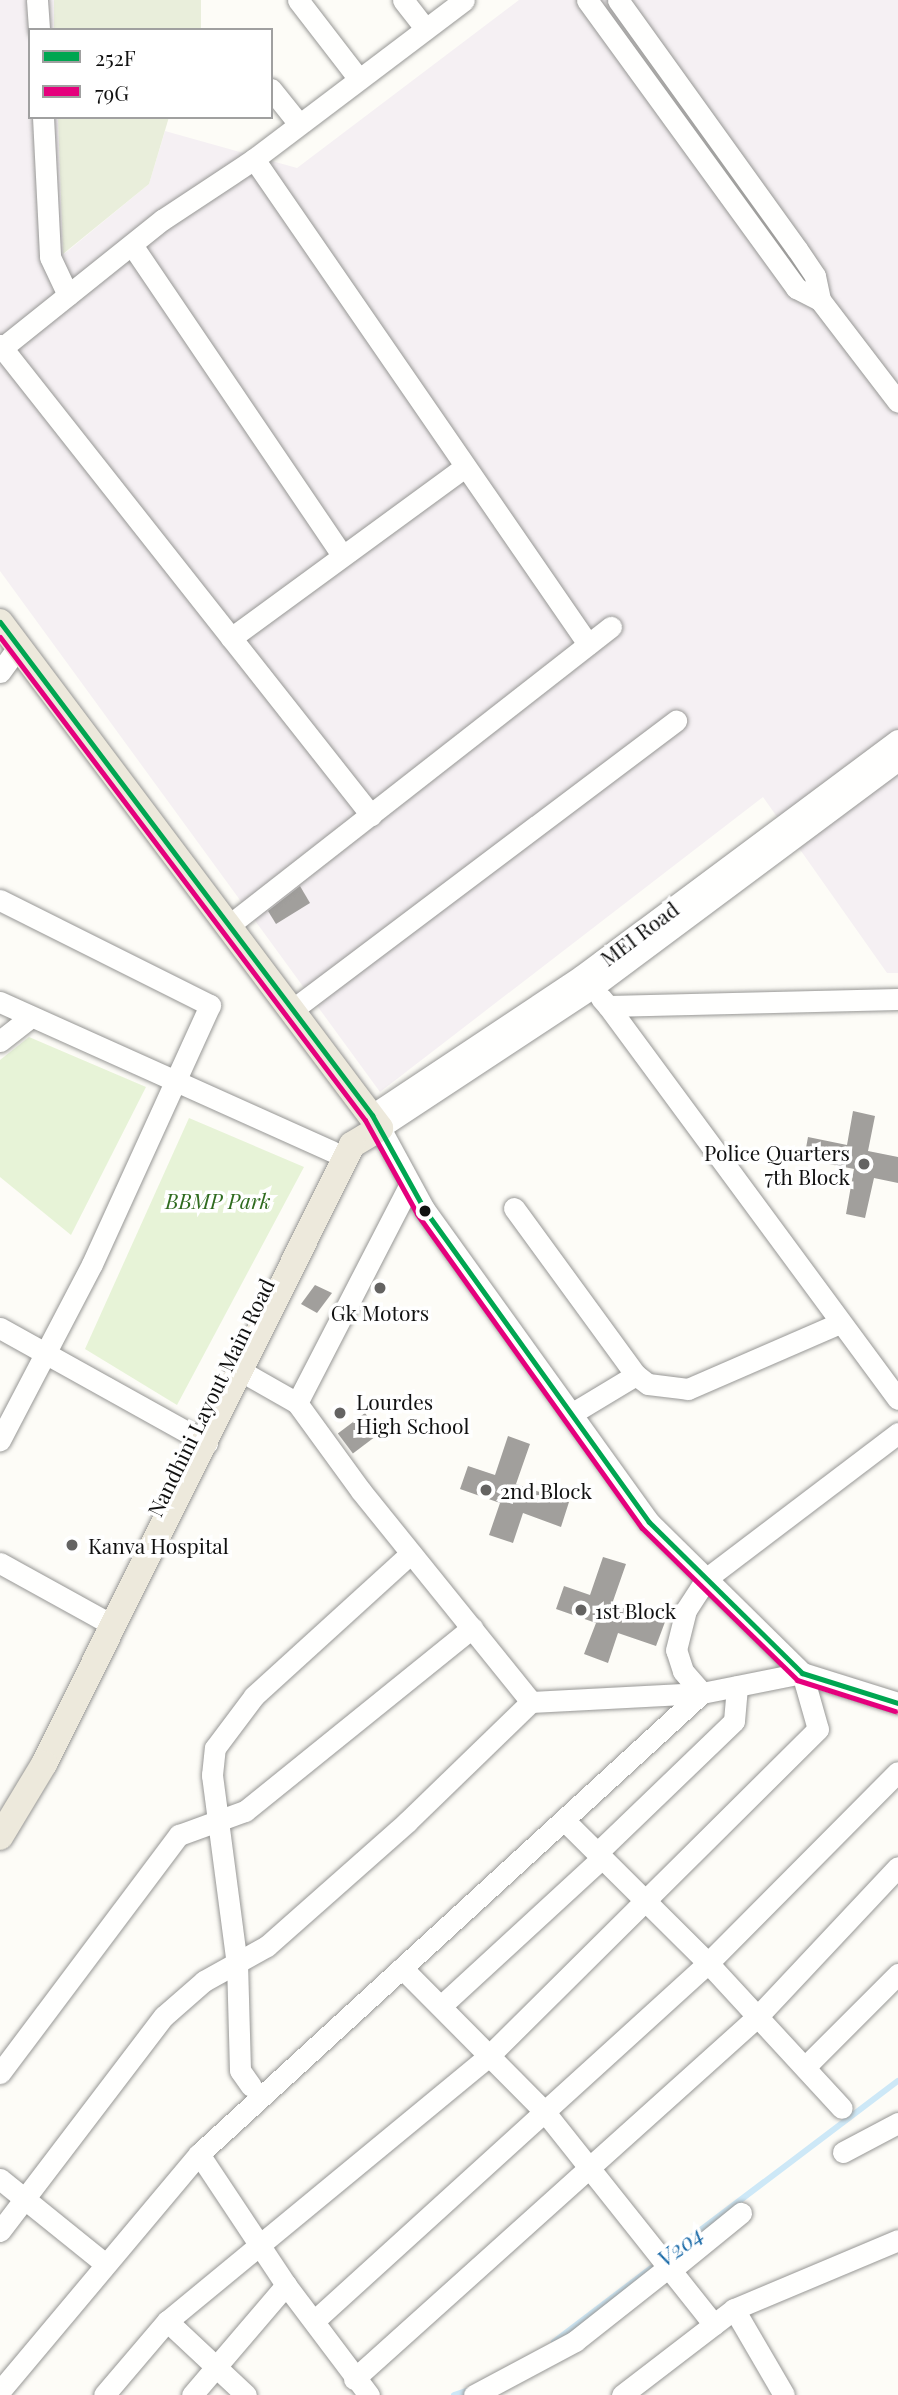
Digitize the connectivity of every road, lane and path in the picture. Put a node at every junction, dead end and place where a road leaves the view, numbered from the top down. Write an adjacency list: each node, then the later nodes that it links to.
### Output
1 (37, 0): 7 (street)
2 (298, 0): 11 (street)
3 (403, 0): 8 (street)
4 (464, 0): 8 (street)
5 (587, 0): 10 (street)
6 (618, 0): 9 (street)
7 (39, 28)
8 (425, 28): 11 (street)
9 (638, 28): 10 (street); 18 (street)
10 (616, 43): 18 (street)
11 (358, 78): 14 (street)
12 (273, 92): 14 (street)
13 (43, 119): 17 (street)
14 (299, 124): 15 (street)
15 (254, 159): 16 (street); 21 (street)
16 (132, 245): 17 (street); 22 (street)
17 (68, 295): 19 (street)
18 (820, 300): 20 (street)
19 (1, 346): 25 (street)
20 (898, 402)
21 (465, 467): 22 (street); 26 (street)
22 (342, 555): 25 (street)
23 (0, 622): 27 (main road)
24 (611, 626): 26 (street)
25 (231, 638): 32 (street)
26 (588, 644): 32 (street)
27 (18, 647): 28 (street); 34 (main road)
28 (0, 672)
29 (676, 721): 39 (street)
30 (898, 740): 35 (street, MEI Road)
31 (898, 760): 35 (street, MEI Road)
32 (371, 815): 34 (street)
33 (0, 900): 42 (street)
34 (228, 926): 39 (main road)
35 (586, 982): 38 (street); 43 (street, MEI Road)
36 (896, 1001): 38 (street)
37 (0, 1002): 40 (street)
38 (608, 1006): 47 (street)
39 (292, 1010): 43 (main road)
40 (31, 1017): 41 (street); 42 (street)
41 (0, 1041)
42 (176, 1081): 44 (street); 49 (street)
43 (376, 1121): 44 (main road, Nandhini Layout Main Road); 45 (street); 50 (main road)
44 (332, 1151): 56 (main road, Nandhini Layout Main Road)
45 (410, 1184): 53 (street); 54 (street)
46 (514, 1208): 51 (street)
47 (841, 1323): 51 (street); 52 (street)
48 (0, 1328): 49 (street)
49 (45, 1352): 56 (street); 57 (street)
50 (242, 1371): 53 (street); 56 (main road)
51 (636, 1375): 54 (street)
52 (898, 1399)
53 (297, 1403): 58 (street)
54 (571, 1414): 60 (street)
55 (898, 1433): 60 (street)
56 (199, 1439): 61 (main road, Nandhini Layout Main Road)
57 (0, 1440)
58 (411, 1553): 62 (street); 70 (street)
59 (0, 1563): 61 (street)
60 (707, 1578): 63 (street); 65 (street)
61 (107, 1622): 69 (main road, Nandhini Layout Main Road); 72 (main road)
62 (472, 1628): 66 (street); 70 (street)
63 (802, 1673): 64 (street); 67 (street); 75 (street)
64 (737, 1686): 65 (street); 73 (street)
65 (702, 1693): 66 (street); 71 (street)
66 (531, 1702): 77 (street)
67 (898, 1703)
68 (898, 1772): 76 (street)
69 (0, 1802)
70 (222, 1818): 77 (street); 84 (street)
71 (565, 1821): 73 (street); 78 (street)
72 (0, 1838)
73 (599, 1855): 75 (street); 80 (street)
74 (898, 1867): 81 (street)
75 (646, 1901): 76 (street); 82 (street)
76 (708, 1963): 81 (street); 87 (street)
77 (237, 1965): 85 (street); 93 (street)
78 (402, 1968): 80 (street); 90 (street)
79 (898, 1974): 83 (street)
80 (441, 2006): 82 (street)
81 (758, 2016): 83 (street); 91 (street)
82 (490, 2054): 87 (street); 97 (street)
83 (805, 2067): 86 (street)
84 (0, 2073)
85 (251, 2086)
86 (842, 2108)
87 (544, 2111): 91 (street); 103 (street)
88 (898, 2123): 89 (street)
89 (843, 2152)
90 (199, 2154): 97 (street); 99 (street)
91 (589, 2168): 98 (street); 106 (street)
92 (0, 2179): 93 (street)
93 (27, 2201): 95 (street); 99 (street)
94 (741, 2213): 98 (street)
95 (0, 2231)
96 (898, 2240): 101 (street)
97 (262, 2243): 100 (street); 102 (street)
98 (667, 2262): 104 (street); 113 (street)
99 (104, 2263): 107 (street)
100 (286, 2286): 103 (street); 105 (street)
101 (734, 2309): 104 (street); 114 (street)
102 (167, 2321): 105 (street); 109 (street)
103 (314, 2321): 106 (street)
104 (714, 2325): 108 (street)
105 (215, 2366): 110 (street); 111 (street)
106 (354, 2379): 112 (street)
107 (0, 2391)
108 (628, 2393)
109 (104, 2395)
110 (192, 2395)
111 (246, 2395)
112 (369, 2395)
113 (474, 2395)
114 (784, 2395)

